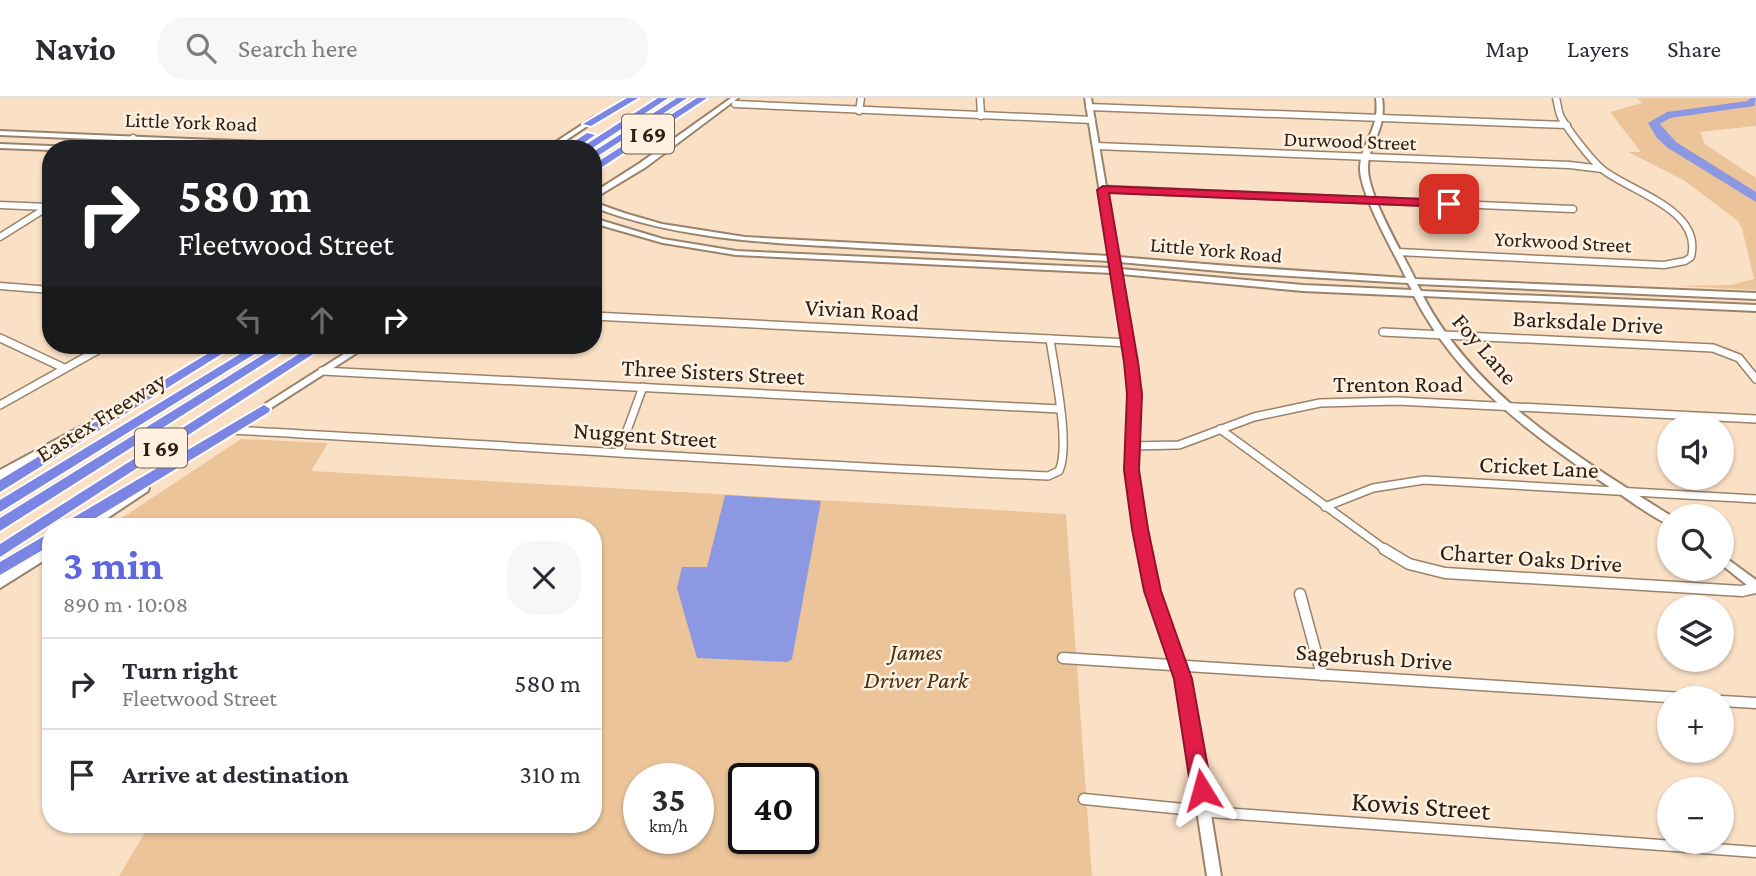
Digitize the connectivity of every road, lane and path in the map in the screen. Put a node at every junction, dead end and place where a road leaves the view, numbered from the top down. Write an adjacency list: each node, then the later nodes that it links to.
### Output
1 (628, 98): 20 (main road)
2 (634, 98): 20 (highway)
3 (647, 98): 20 (highway)
4 (664, 98): 27 (highway, I 69)
5 (683, 98): 31 (highway, I 69)
6 (703, 98): 33 (highway, I 69)
7 (746, 98): 13 (main road)
8 (861, 98): 15 (street)
9 (980, 98): 16 (street)
10 (1088, 98): 14 (main road)
11 (1380, 98): 17 (main road, Foy Lane)
12 (1556, 98): 19 (street)
13 (735, 101): 15 (street); 35 (main road)
14 (1089, 107): 17 (street); 18 (main road)
15 (859, 111): 16 (street)
16 (981, 116): 18 (street)
17 (1382, 118): 19 (street); 32 (main road, Foy Lane)
18 (1091, 120): 29 (main road)
19 (1567, 125): 34 (street)
20 (591, 128): 25 (main road); 26 (highway)
21 (0, 133): 22 (main road, Little York Road)
22 (134, 138): 23 (street); 24 (main road, Little York Road)
23 (131, 140)
24 (178, 140)
25 (566, 140)
26 (578, 140)
27 (598, 140)
28 (0, 146): 30 (main road)
29 (1096, 146): 32 (street, Durwood Street); 37 (main road)
30 (42, 148)
31 (602, 150)
32 (1366, 157): 34 (street, Durwood Street); 39 (main road, Foy Lane)
33 (602, 164)
34 (1602, 169): 48 (street, Yorkwood Street)
35 (616, 182): 36 (main road); 38 (main road)
36 (602, 184)
37 (1103, 190): 39 (street); 50 (main road)
38 (602, 191)
39 (1374, 201): 43 (street); 48 (main road, Foy Lane)
40 (0, 205): 41 (street)
41 (42, 207)
42 (602, 207): 47 (main road, Little York Road)
43 (1573, 209)
44 (42, 212): 46 (street)
45 (602, 224): 49 (main road, Little York Road)
46 (0, 237)
47 (828, 245): 49 (main road); 50 (main road, Little York Road)
48 (1398, 252): 53 (main road, Foy Lane)
49 (822, 258): 52 (main road, Little York Road)
50 (1115, 259): 51 (main road, Little York Road); 52 (main road)
51 (1242, 270): 53 (main road, Little York Road); 54 (main road)
52 (1117, 271): 54 (main road, Little York Road); 67 (main road)
53 (1412, 281): 57 (main road, Little York Road); 58 (main road, Foy Lane)
54 (1233, 282): 58 (main road, Little York Road)
55 (0, 286): 56 (street)
56 (42, 289)
57 (1587, 289): 59 (main road, Little York Road); 60 (main road)
58 (1419, 293): 60 (main road, Little York Road); 64 (main road, Foy Lane)
59 (1756, 296)
60 (1596, 301): 61 (main road, Little York Road)
61 (1756, 308)
62 (602, 316): 66 (street, Vivian Road)
63 (1383, 332): 64 (street, Barksdale Drive)
64 (1441, 334): 77 (street, Barksdale Drive); 80 (main road, Foy Lane)
65 (0, 338): 75 (street)
66 (1050, 339): 67 (street, Vivian Road); 82 (street)
67 (1129, 343): 86 (main road)
68 (90, 354): 75 (street)
69 (214, 354): 88 (main road)
70 (215, 354): 89 (highway)
71 (248, 354): 92 (highway, Eastex Freeway / I 69)
72 (273, 354): 99 (highway, I 69)
73 (307, 354): 95 (highway, I 69)
74 (350, 354): 76 (main road)
75 (64, 368): 79 (street)
76 (323, 371): 78 (street, Three Sisters Street); 81 (main road)
77 (1756, 379)
78 (643, 387): 82 (street, Three Sisters Street); 87 (street)
79 (0, 405)
80 (1508, 406): 83 (street, Trenton Road); 84 (street, Trenton Road); 90 (main road, Foy Lane)
81 (264, 409): 85 (main road); 96 (highway)
82 (1059, 409): 87 (street, Nuggent Street)
83 (1756, 419)
84 (1220, 429): 86 (street, Trenton Road); 93 (street, Charter Oaks Drive)
85 (232, 430): 87 (street, Nuggent Street); 97 (main road)
86 (1131, 446): 109 (main road)
87 (619, 452)
88 (0, 475)
89 (0, 487)
90 (1626, 492): 91 (street, Cricket Lane); 93 (street, Cricket Lane); 94 (main road, Foy Lane)
91 (1756, 499)
92 (0, 507)
93 (1325, 507): 106 (street, Charter Oaks Drive)
94 (1657, 512)
95 (51, 518)
96 (84, 518)
97 (99, 518)
98 (42, 524): 101 (highway, I 69)
99 (0, 525)
100 (42, 543): 103 (highway)
101 (0, 551)
102 (42, 556): 105 (main road)
103 (0, 569)
104 (1734, 569): 106 (main road)
105 (0, 583)
106 (1756, 587)
107 (1300, 594): 110 (street)
108 (1063, 658): 109 (street, Sagebrush Drive)
109 (1179, 665): 110 (street, Sagebrush Drive); 115 (main road)
110 (1322, 675): 111 (street, Sagebrush Drive)
111 (1657, 696)
112 (1734, 702): 113 (street)
113 (1756, 703)
114 (1084, 799): 115 (street, Kowis Street)
115 (1204, 811): 116 (street, Kowis Street); 117 (main road)
116 (1756, 852)
117 (1214, 876)

